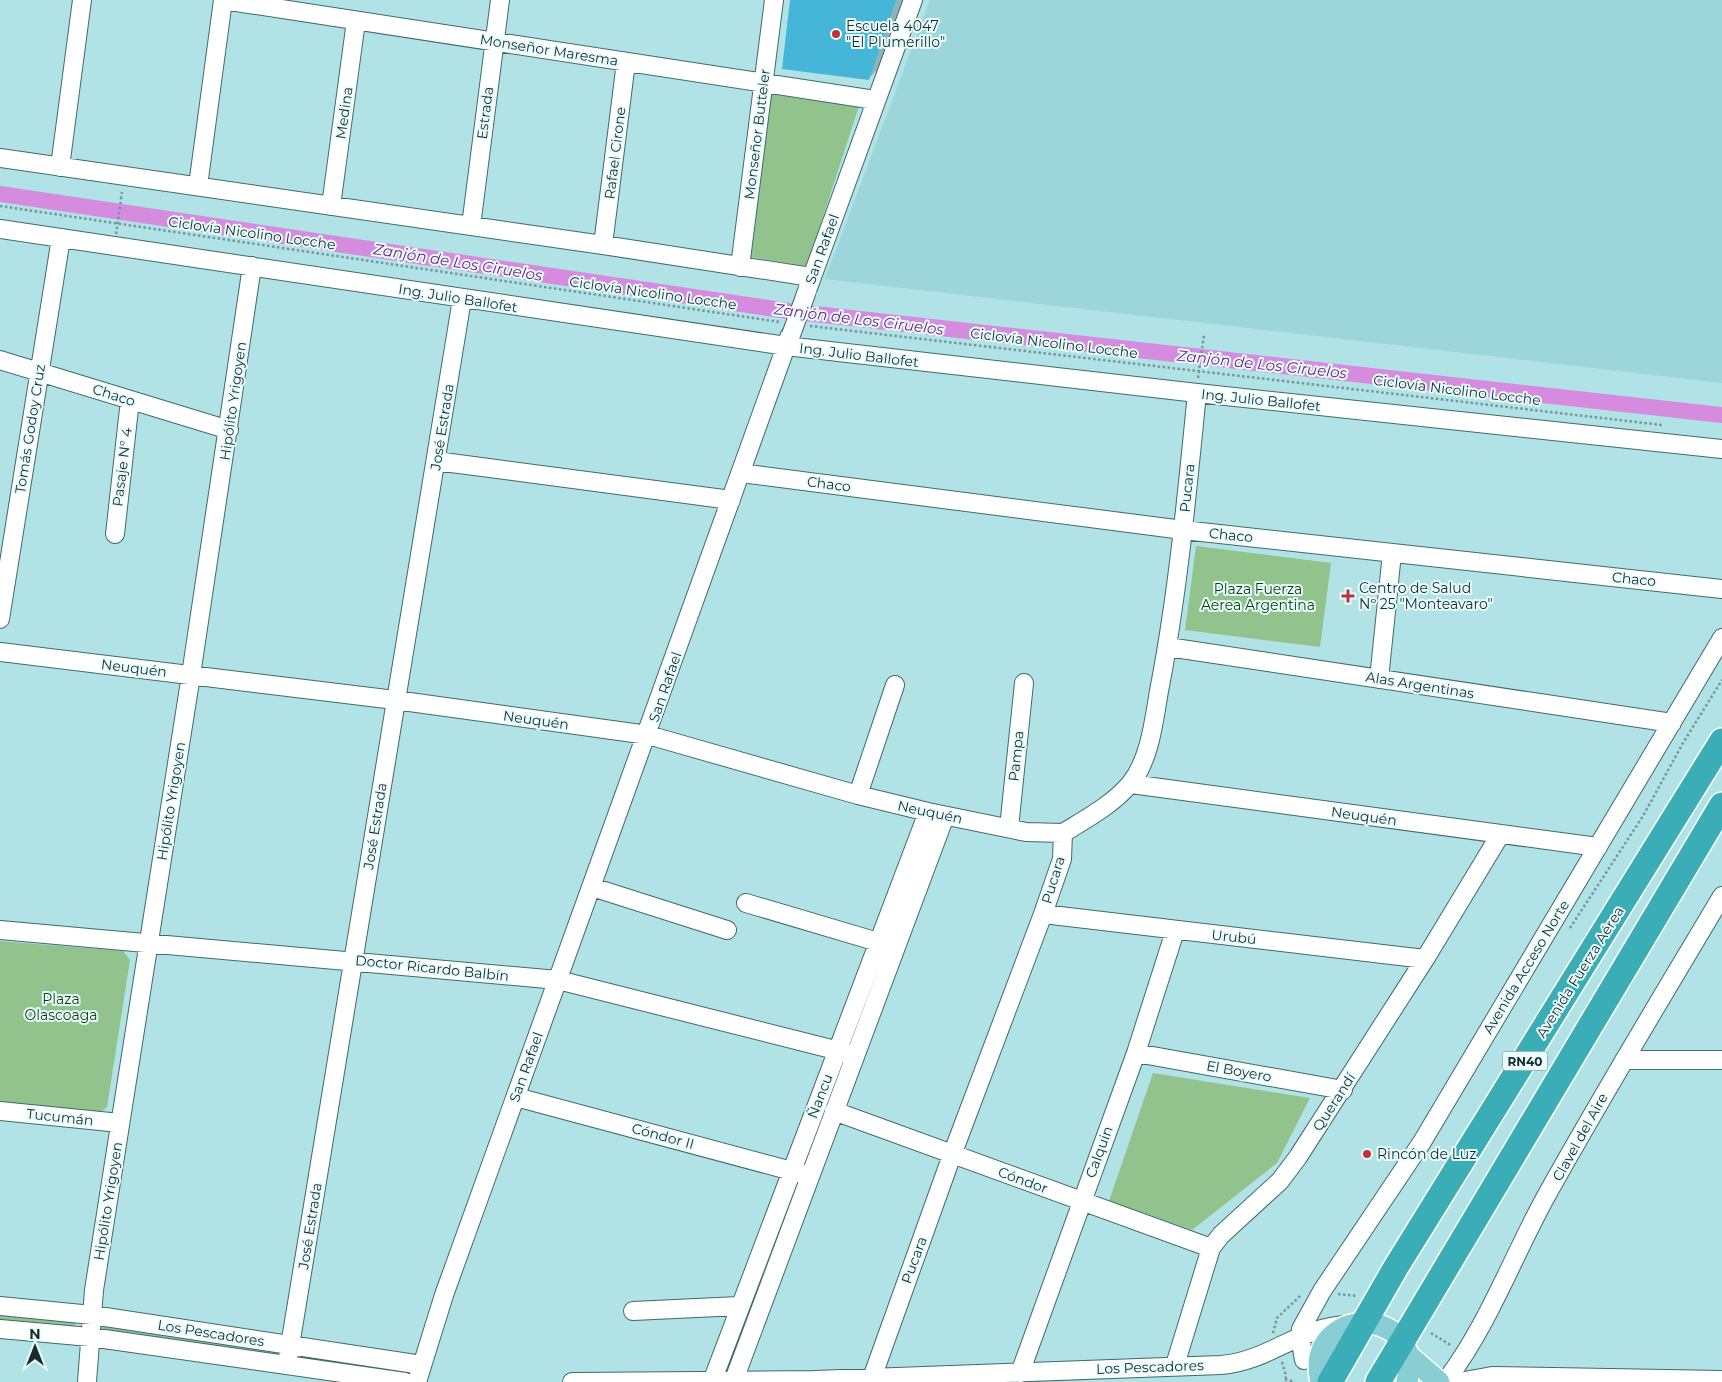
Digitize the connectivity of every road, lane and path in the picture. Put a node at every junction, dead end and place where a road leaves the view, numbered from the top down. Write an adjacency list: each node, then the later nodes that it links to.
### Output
1 (82, 0): 12 (street)
2 (223, 0): 6 (street, Monseñor Maresma); 13 (street)
3 (500, 0): 7 (street, Estrada)
4 (774, 0): 9 (street, Monseñor Butteler)
5 (913, 0): 10 (street, San Rafael)
6 (356, 21): 7 (street, Monseñor Maresma); 16 (street, Medina)
7 (494, 42): 8 (street, Monseñor Maresma); 17 (street, Estrada)
8 (626, 62): 9 (street, Monseñor Maresma); 21 (street, Rafael Cirone)
9 (764, 83): 10 (street, Monseñor Maresma); 23 (street, Monseñor Butteler)
10 (876, 100): 24 (street, San Rafael)
11 (0, 158): 12 (street)
12 (60, 167): 13 (street)
13 (198, 186): 16 (street)
14 (121, 199): 19 (path, bridge)
15 (0, 206): 26 (path, Ciclovía Nicolino Locche)
16 (331, 206): 17 (street)
17 (471, 226): 21 (street)
18 (0, 229): 20 (street, Ing. Julio Ballofet)
19 (116, 234)
20 (61, 238): 22 (street, Ing. Julio Ballofet); 30 (street, Tomás Godoy Cruz)
21 (603, 245): 23 (street)
22 (252, 266): 25 (street, Ing. Julio Ballofet); 34 (street, Hipólito Yrigoyen)
23 (740, 267): 24 (street)
24 (809, 284): 26 (street, San Rafael, bridge)
25 (462, 298): 26 (street, Ing. Julio Ballofet); 36 (street, José Estrada)
26 (790, 332): 31 (street, Ing. Julio Ballofet); 33 (path, Ciclovía Nicolino Locche); 37 (street, San Rafael)
27 (1204, 335): 29 (path)
28 (0, 360): 30 (street, Chaco)
29 (1199, 369)
30 (39, 371): 32 (street, Chaco); 43 (street, Tomás Godoy Cruz)
31 (1197, 393): 35 (street, Ing. Julio Ballofet); 39 (street, Pucara)
32 (130, 400): 34 (street, Chaco); 40 (street, Pasaje N° 4)
33 (1663, 425)
34 (229, 430): 47 (street, Hipólito Yrigoyen)
35 (1722, 449)
36 (436, 461): 38 (street); 51 (street, José Estrada)
37 (741, 473): 38 (street, San Rafael); 39 (street, Chaco)
38 (731, 500): 53 (street, San Rafael)
39 (1183, 530): 41 (street, Chaco); 45 (street, Pucara)
40 (114, 534)
41 (1392, 553): 42 (street, Chaco); 48 (street)
42 (1722, 589)
43 (0, 619)
44 (1722, 638): 52 (street, Avenida Acceso Norte)
45 (1168, 647): 48 (street, Alas Argentinas); 55 (street, Pucara)
46 (0, 652): 47 (street, Neuquén)
47 (191, 675): 51 (street, Neuquén); 71 (street, Hipólito Yrigoyen)
48 (1379, 679): 52 (street, Alas Argentinas)
49 (1024, 683): 59 (street, Pampa)
50 (895, 685): 56 (street)
51 (395, 700): 53 (street, Neuquén); 75 (street, José Estrada)
52 (1672, 722): 62 (street, Avenida Acceso Norte)
53 (648, 736): 56 (street, Neuquén); 63 (street, San Rafael)
54 (1722, 741): 97 (highway, Avenida Fuerza Aérea / RN40)
55 (1131, 784): 60 (street, Pucara); 61 (street, Neuquén)
56 (858, 795): 58 (street, Neuquén)
57 (1722, 805): 101 (highway, RN40)
58 (936, 814): 59 (street, Neuquén); 72 (street, Ñancu); 73 (street, Ñancu)
59 (1009, 828): 60 (street, Neuquén)
60 (1063, 833): 66 (street, Pucara)
61 (1500, 835): 62 (street, Neuquén); 74 (street, Querandí)
62 (1598, 847): 92 (street, Avenida Acceso Norte)
63 (592, 887): 69 (street); 76 (street, San Rafael)
64 (1722, 896): 67 (street, Clavel del Aire)
65 (746, 903): 72 (street)
66 (1043, 914): 70 (street, Urubú); 87 (street, Pucara)
67 (1716, 917): 80 (street, Clavel del Aire)
68 (0, 930): 71 (street, Doctor Ricardo Balbín)
69 (727, 930)
70 (1175, 931): 74 (street, Urubú); 78 (street, Calquin)
71 (149, 942): 75 (street, Doctor Ricardo Balbín); 86 (street, Hipólito Yrigoyen)
72 (878, 942): 73 (street); 77 (street, Ñancu)
73 (895, 948): 79 (street, Ñancu)
74 (1425, 959): 82 (street, Querandí)
75 (353, 960): 76 (street, Doctor Ricardo Balbín); 103 (street, José Estrada)
76 (558, 980): 77 (street, Doctor Ricardo Balbín); 83 (street, San Rafael)
77 (837, 1051): 79 (street, Doctor Ricardo Balbín); 88 (street, Ñancu)
78 (1136, 1053): 82 (street, El Boyero); 90 (street, Calquin)
79 (855, 1054): 85 (street, Ñancu)
80 (1624, 1060): 81 (street); 119 (street, Clavel del Aire)
81 (1722, 1060)
82 (1343, 1090): 91 (street, Querandí)
83 (516, 1097): 88 (street, Cóndor II); 107 (street, San Rafael)
84 (0, 1111): 86 (street, Tucumán)
85 (834, 1111): 87 (street, Cóndor); 89 (street, Ñancu)
86 (120, 1123): 96 (street, Hipólito Yrigoyen)
87 (952, 1155): 90 (street, Cóndor); 108 (street, Pucara)
88 (791, 1171): 89 (street, Cóndor II); 94 (street, Ñancu)
89 (810, 1176): 111 (street, Ñancu)
90 (1081, 1201): 91 (street, Cóndor); 105 (street, Calquin)
91 (1212, 1248): 104 (street, Querandí)
92 (1322, 1292): 97 (street); 100 (street, Avenida Acceso Norte)
93 (0, 1306): 96 (street, Los Pescadores)
94 (739, 1306): 95 (street); 109 (street, Ñancu)
95 (633, 1311)
96 (92, 1315): 99 (street, Hipólito Yrigoyen); 103 (street, Los Pescadores)
97 (1347, 1324): 100 (street, Los Pescadores); 101 (main road); 106 (highway, Avenida Fuerza Aérea / RN40)
98 (0, 1329): 99 (street, Los Pescadores)
99 (90, 1337): 103 (street, Los Pescadores); 113 (street, Hipólito Yrigoyen)
100 (1300, 1337): 102 (street, Los Pescadores); 106 (street)
101 (1405, 1348): 116 (highway, RN40); 117 (main road); 118 (main road)
102 (1276, 1349): 104 (street, Los Pescadores); 106 (street)
103 (288, 1354): 107 (street, Los Pescadores); 107 (street, Los Pescadores)
104 (1175, 1366): 105 (street, Los Pescadores)
105 (1020, 1372): 108 (street, Los Pescadores)
106 (1319, 1374)
107 (416, 1376)
108 (872, 1378): 111 (street, Los Pescadores)
109 (712, 1379): 111 (street, Los Pescadores); 114 (street, Los Pescadores)
110 (1286, 1379): 115 (path)
111 (734, 1380)
112 (1722, 1380): 120 (street)
113 (87, 1382)
114 (572, 1382)
115 (1295, 1382)
116 (1378, 1382)
117 (1408, 1382)
118 (1439, 1382)
119 (1444, 1382)
120 (1459, 1382)

